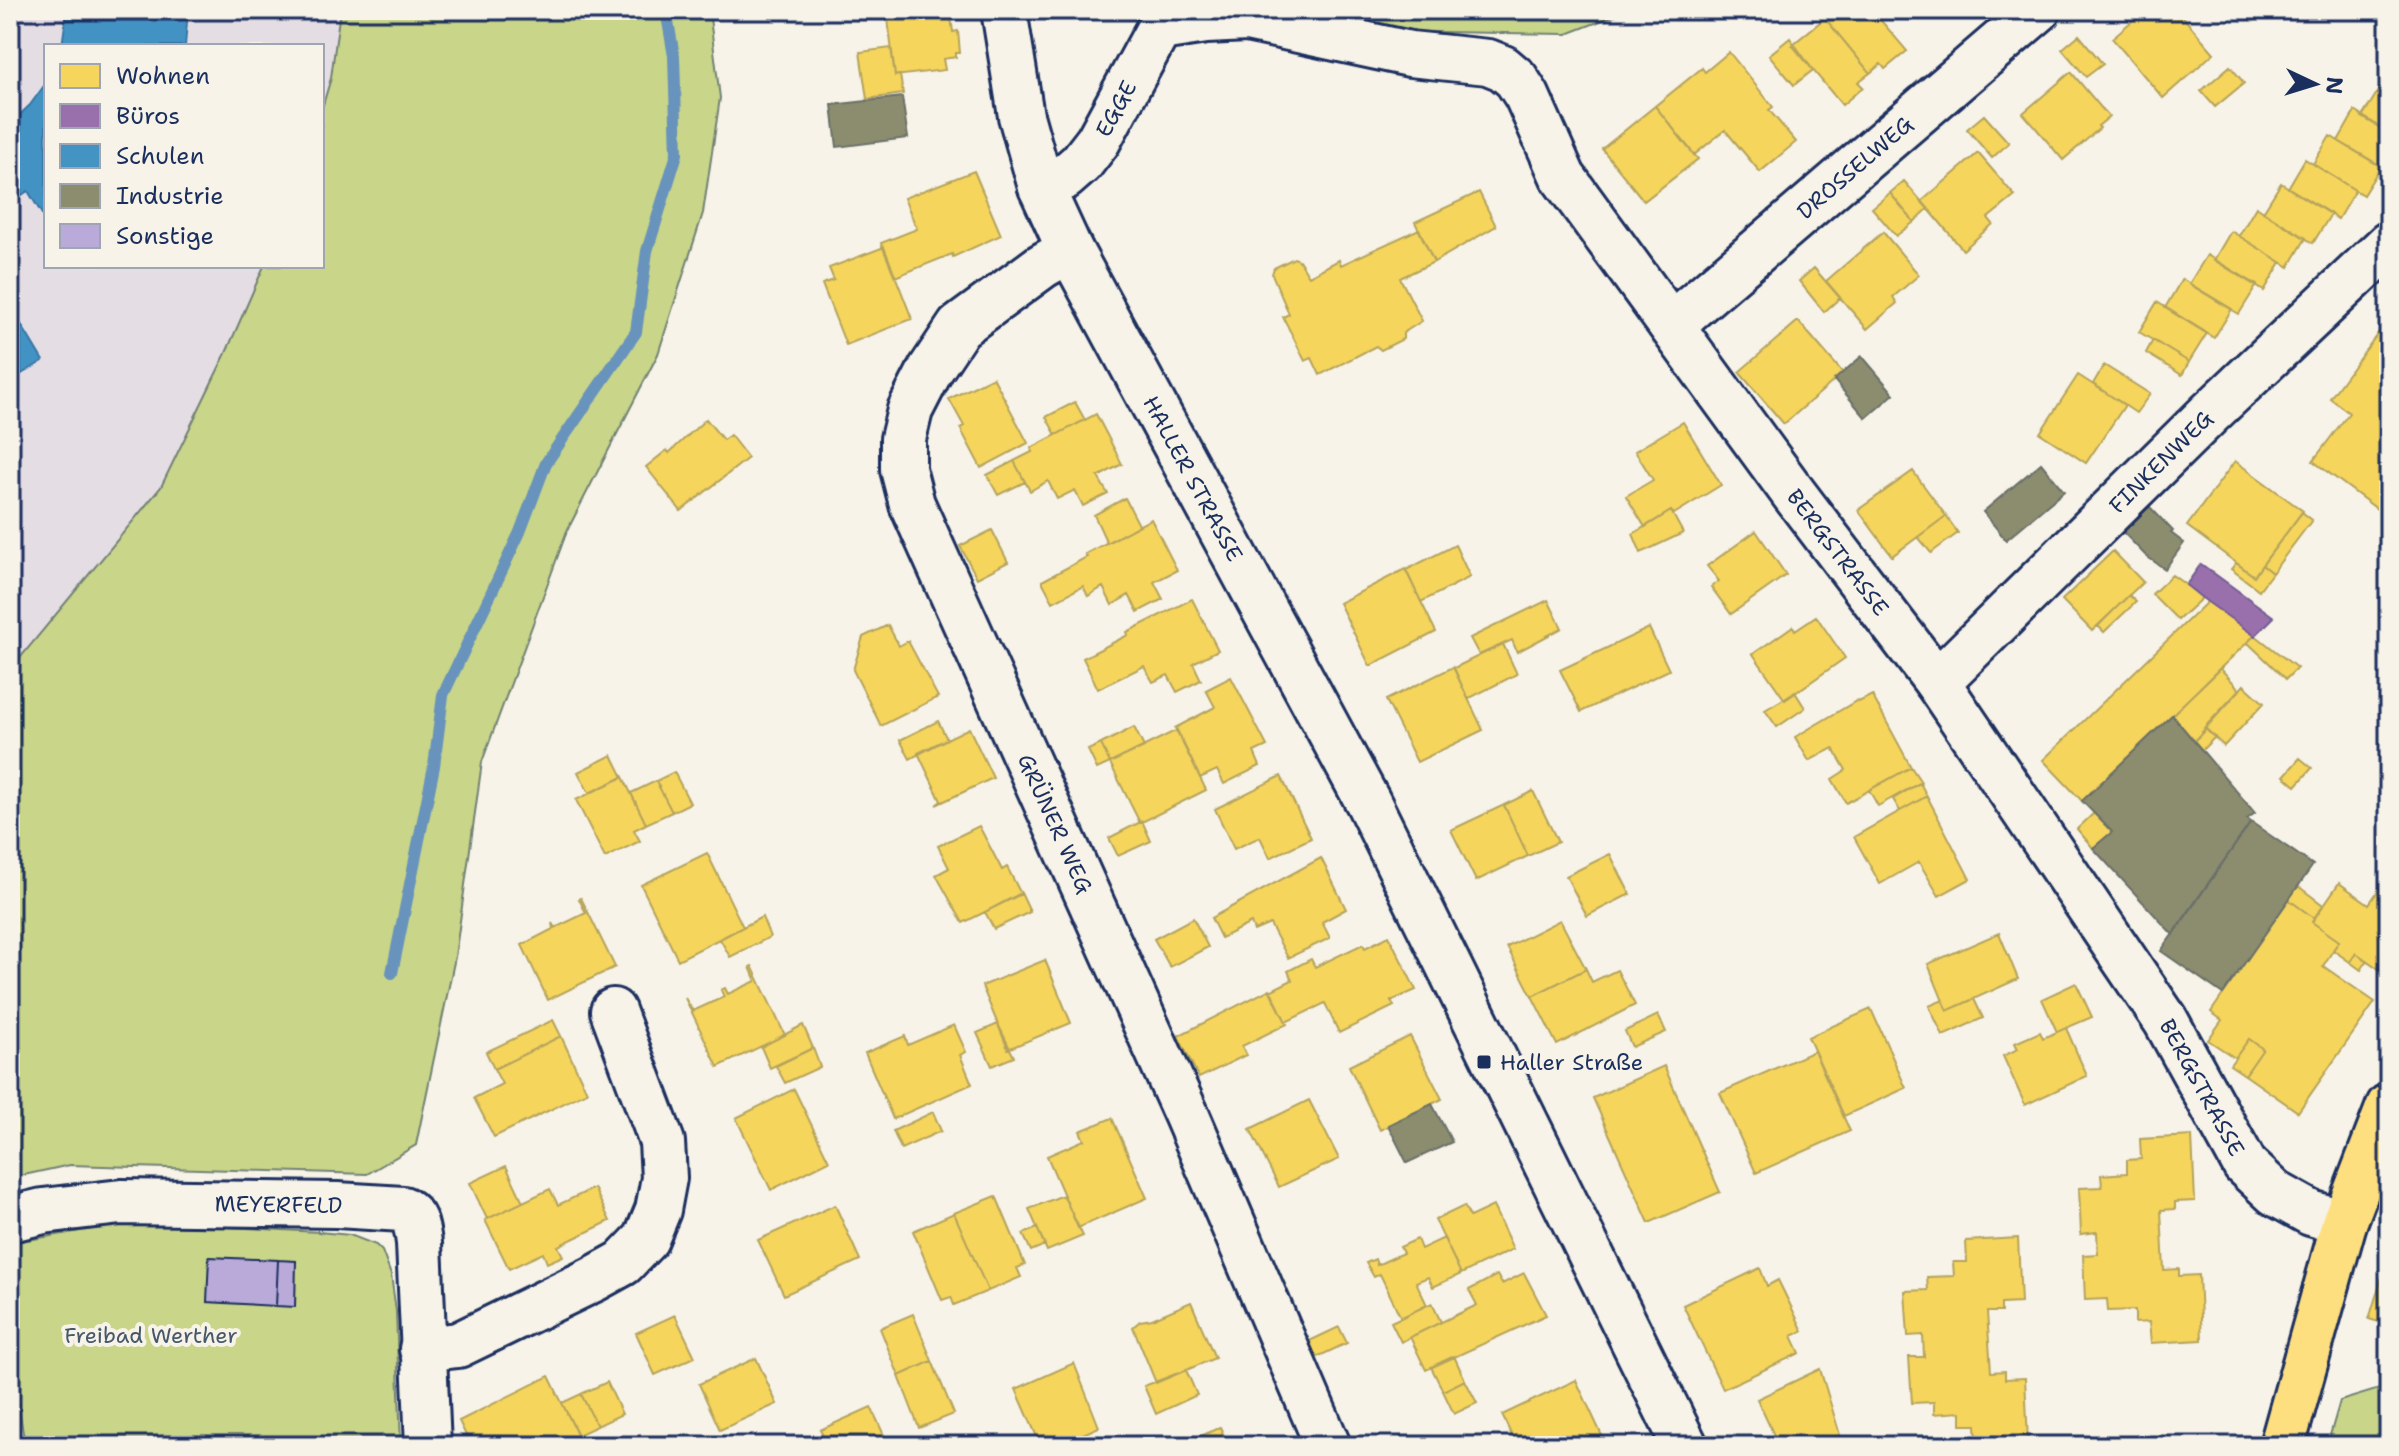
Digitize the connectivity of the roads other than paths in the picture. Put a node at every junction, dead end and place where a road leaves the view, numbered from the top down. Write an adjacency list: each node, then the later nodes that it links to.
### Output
1 (1004, 10): 5 (street, HALLER STRASSE)
2 (2038, 10): 8 (street, DROSSELWEG)
3 (1242, 14): 4 (street, BERGSTRASSE); 8 (street, BERGSTRASSE)
4 (1164, 19): 5 (street, EGGE)
5 (1041, 187): 7 (street, HALLER STRASSE)
6 (2389, 244): 9 (street, FINKENWEG)
7 (1070, 250): 16 (street, GRÜNER WEG); 17 (street, HALLER STRASSE)
8 (1671, 325): 9 (street, BERGSTRASSE)
9 (1937, 682): 13 (street, BERGSTRASSE)
10 (613, 1011): 14 (street)
11 (2389, 1106): 13 (main road)
12 (10, 1219): 14 (street, MEYERFELD)
13 (2344, 1223): 18 (main road)
14 (422, 1349): 15 (street, MEYERFELD)
15 (428, 1446)
16 (1328, 1446)
17 (1685, 1446)
18 (2282, 1446)

